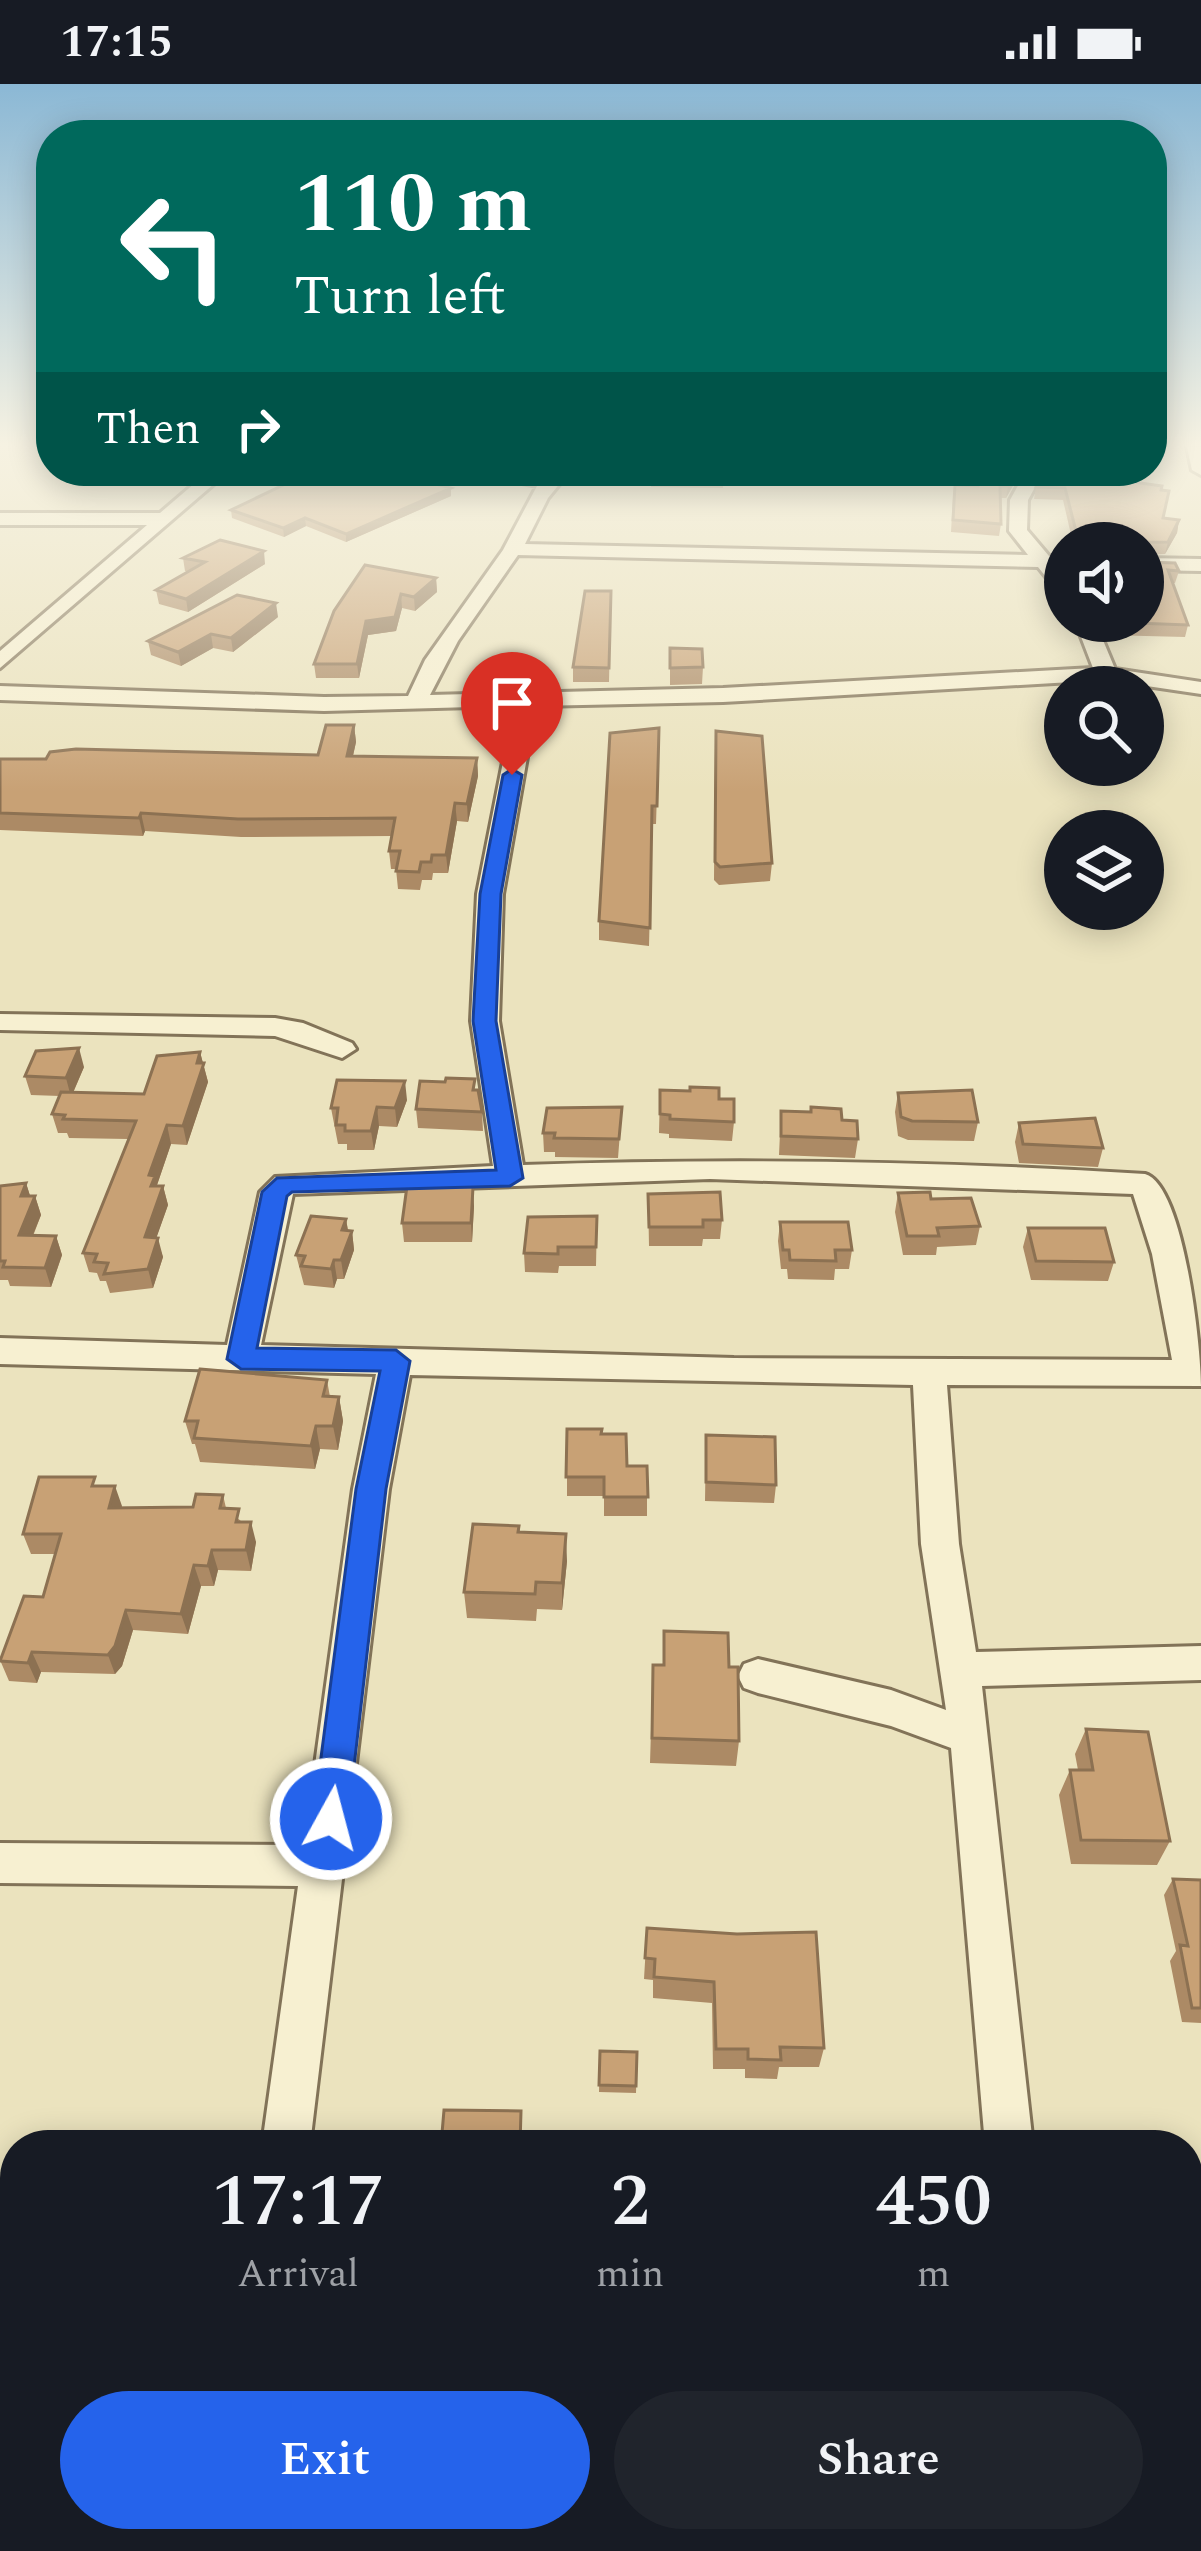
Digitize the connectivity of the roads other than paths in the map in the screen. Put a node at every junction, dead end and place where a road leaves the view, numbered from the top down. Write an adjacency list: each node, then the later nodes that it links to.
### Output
1 (116, 562): 7 (street)
2 (503, 562): 13 (street)
3 (1040, 562): 6 (street)
4 (1164, 564): 5 (street)
5 (1201, 565)
6 (1044, 566)
7 (0, 662)
8 (1044, 677): 12 (street)
9 (1164, 683): 10 (street)
10 (1201, 688)
11 (0, 693): 13 (street)
12 (526, 698): 13 (street); 16 (street)
13 (416, 700)
14 (0, 1022): 15 (street)
15 (342, 1049)
16 (510, 1178): 18 (street); 21 (street)
17 (0, 1351): 18 (street)
18 (241, 1359): 19 (street)
19 (396, 1361): 20 (street); 27 (street)
20 (929, 1371): 21 (street); 23 (street)
21 (1196, 1373)
22 (1201, 1663): 23 (street)
23 (958, 1670): 25 (street)
24 (758, 1676): 25 (street)
25 (970, 1737): 29 (street)
26 (0, 1864): 27 (street)
27 (325, 1866): 28 (street)
28 (288, 2130)
29 (1009, 2130)

